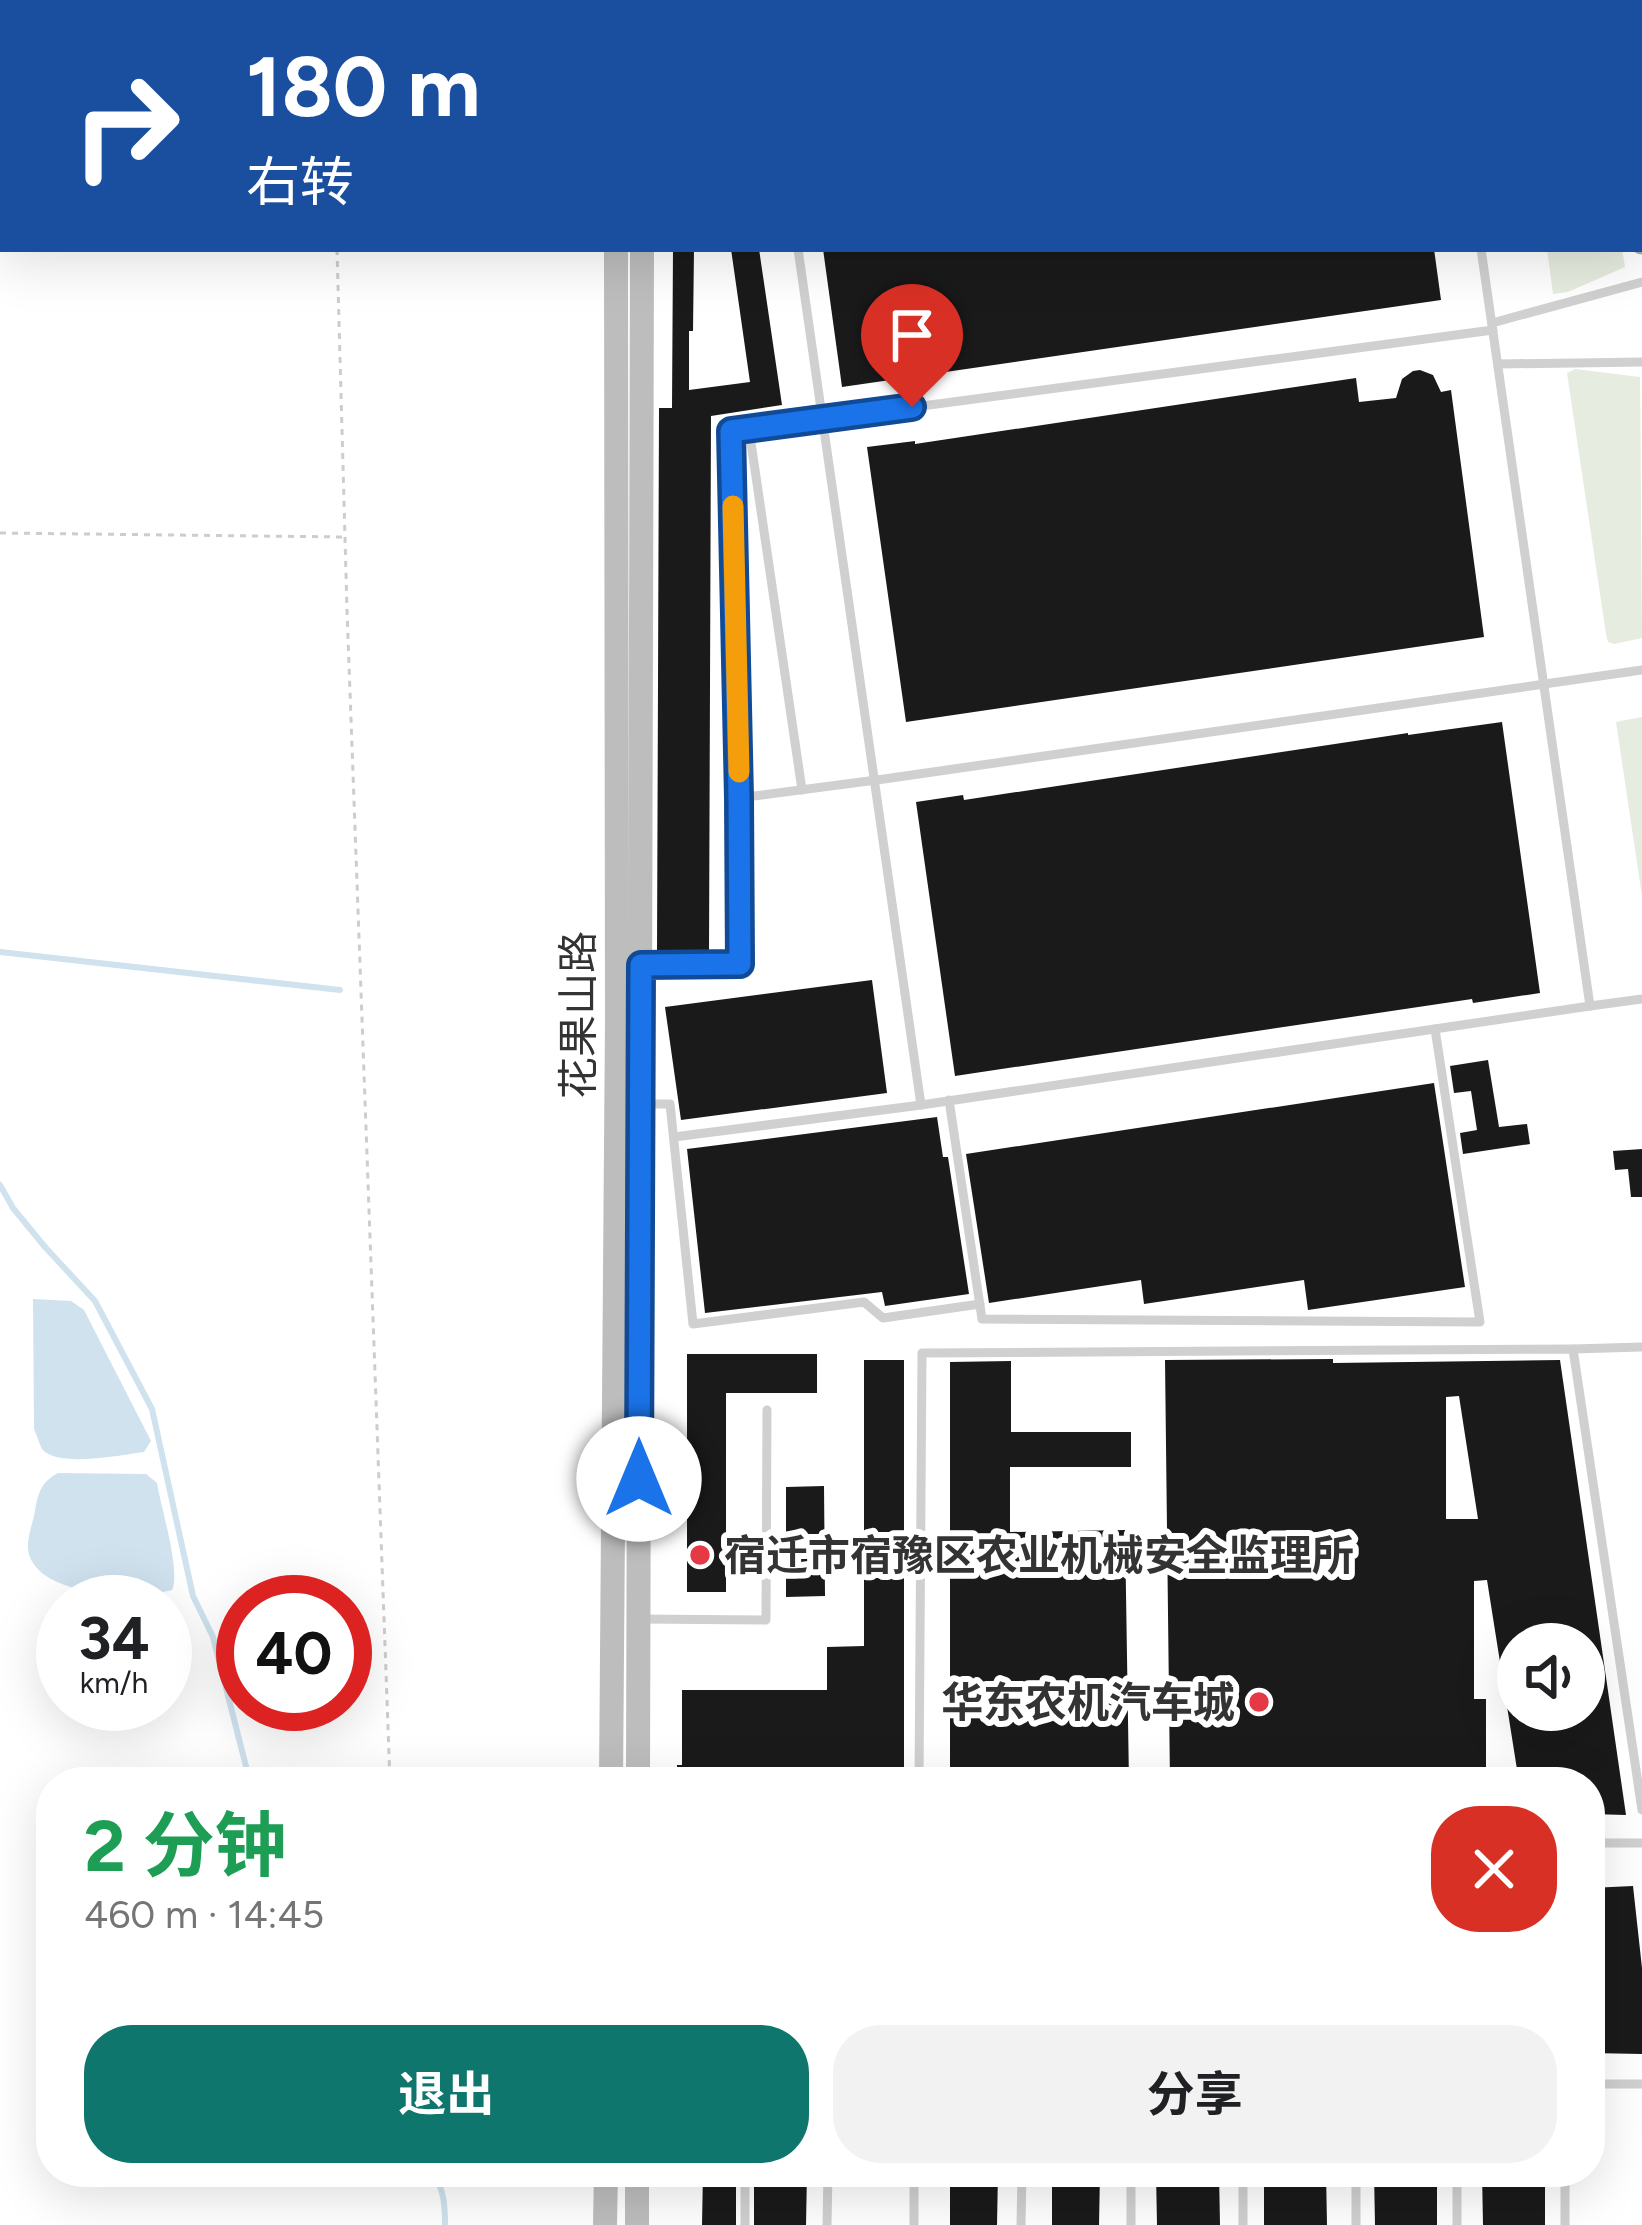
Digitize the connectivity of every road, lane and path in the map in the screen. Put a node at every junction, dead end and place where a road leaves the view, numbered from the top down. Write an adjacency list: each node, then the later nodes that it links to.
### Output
1 (338, 252): 13 (path)
2 (616, 252): 19 (street, 花果山路)
3 (642, 252): 19 (street, 花果山路)
4 (798, 252): 10 (lane)
5 (1481, 252): 7 (lane)
6 (1642, 283): 7 (lane)
7 (1492, 327): 9 (lane); 10 (lane)
8 (1642, 362): 9 (lane)
9 (1498, 364): 15 (lane)
10 (822, 419): 11 (lane); 16 (lane)
11 (749, 429): 17 (lane); 18 (lane)
12 (0, 533): 13 (path)
13 (345, 537): 32 (path)
14 (1642, 670): 15 (lane)
15 (1544, 684): 16 (lane); 21 (lane)
16 (874, 780): 17 (lane); 25 (lane)
17 (802, 790): 18 (lane)
18 (739, 798): 19 (lane)
19 (629, 964): 24 (street, 花果山路)
20 (1642, 999): 21 (lane)
21 (1590, 1006): 22 (lane)
22 (1436, 1029): 23 (lane); 27 (lane)
23 (949, 1100): 25 (lane); 27 (lane)
24 (628, 1104): 26 (lane); 31 (street, 花果山路); 33 (street, 花果山路)
25 (921, 1105): 26 (lane)
26 (674, 1137): 27 (lane)
27 (980, 1304)
28 (1642, 1347): 29 (lane)
29 (1573, 1348): 35 (lane); 36 (lane)
30 (766, 1410): 31 (lane)
31 (638, 1619): 34 (street, 花果山路)
32 (389, 1767)
33 (611, 1767)
34 (638, 1767)
35 (919, 1767)
36 (1642, 1810)
37 (1605, 1843): 38 (lane)
38 (1642, 1843)
39 (1605, 2084): 40 (lane)
40 (1642, 2084)
41 (606, 2187): 52 (street)
42 (637, 2187): 53 (street)
43 (745, 2187): 54 (lane)
44 (828, 2187): 55 (lane)
45 (914, 2187): 56 (lane)
46 (1022, 2187): 57 (lane)
47 (1131, 2187): 58 (lane)
48 (1243, 2187): 59 (lane)
49 (1355, 2187): 60 (lane)
50 (1457, 2187): 61 (lane)
51 (1565, 2187): 62 (lane)
52 (605, 2225)
53 (637, 2225)
54 (745, 2225)
55 (827, 2225)
56 (914, 2225)
57 (1021, 2225)
58 (1131, 2225)
59 (1243, 2225)
60 (1356, 2225)
61 (1456, 2225)
62 (1565, 2225)

